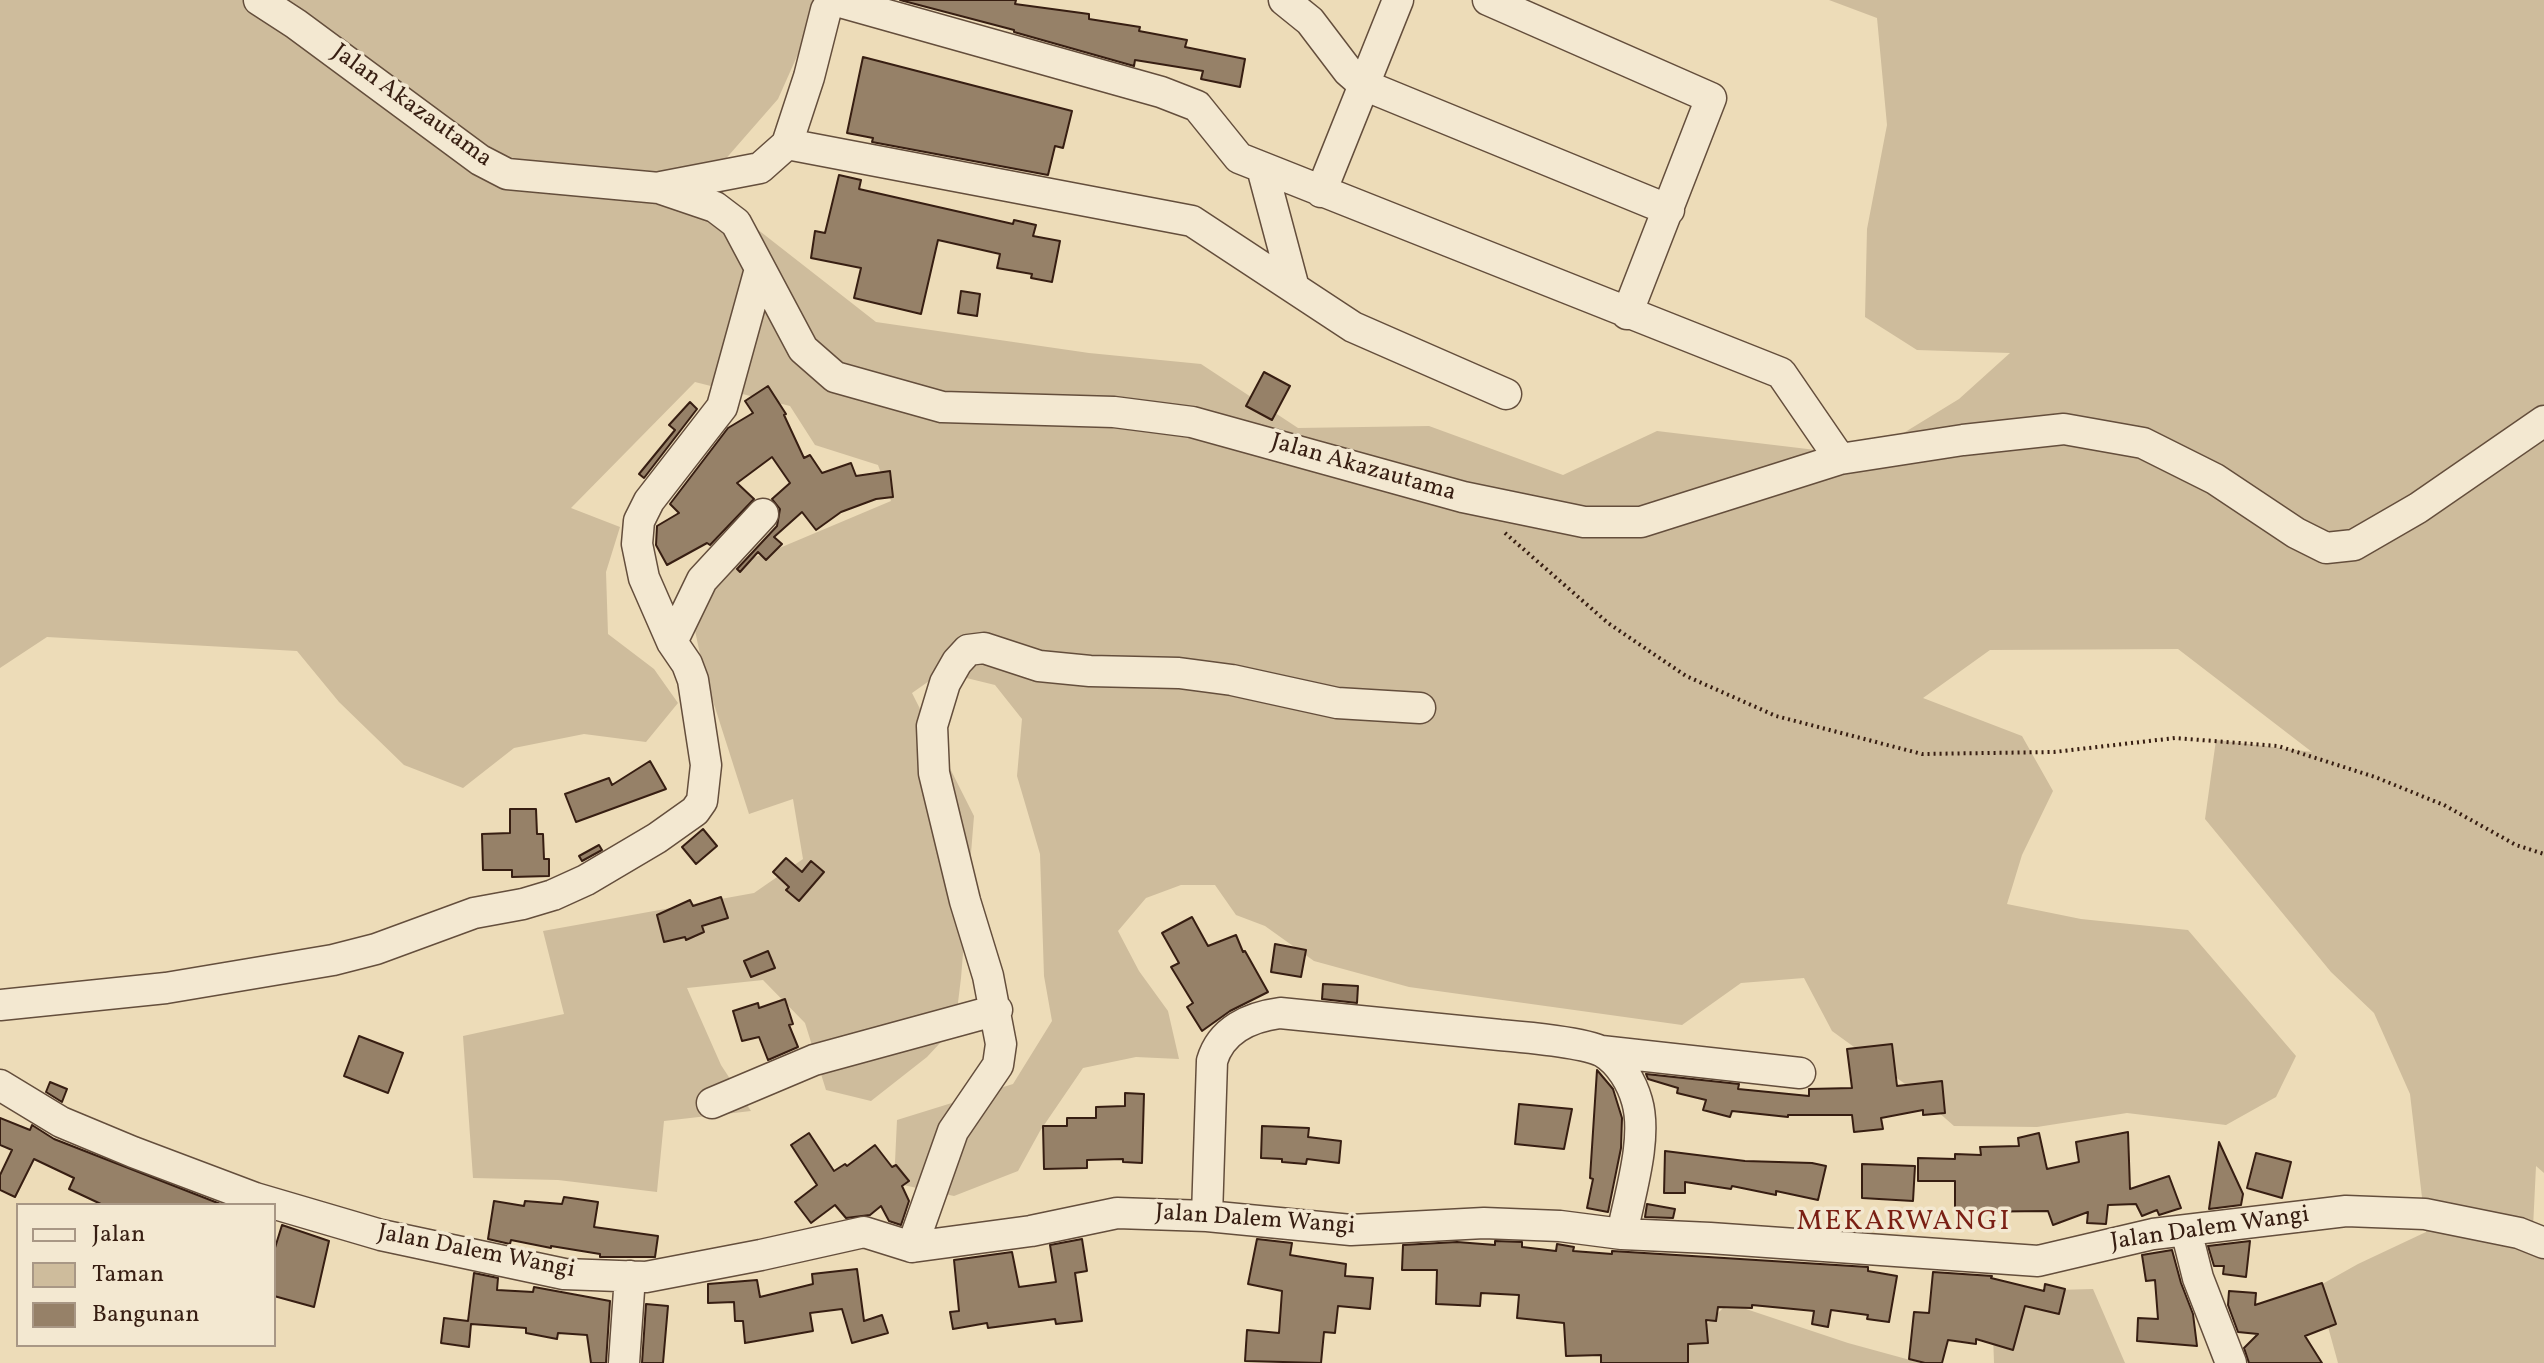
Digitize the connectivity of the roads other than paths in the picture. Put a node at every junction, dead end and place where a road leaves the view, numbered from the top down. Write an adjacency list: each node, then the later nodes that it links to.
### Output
1 (259, 0): 8 (street, Jalan Akazautama)
2 (1284, 0): 5 (street)
3 (1398, 0): 5 (street)
4 (1488, 0): 10 (street)
5 (1364, 85): 9 (street); 10 (street)
6 (787, 144): 7 (street); 8 (street); 12 (street)
7 (1262, 168): 9 (street); 12 (street)
8 (659, 188): 11 (street, Jalan Akazautama)
9 (1321, 192): 13 (street)
10 (1669, 210): 13 (street)
11 (760, 269): 16 (street, Jalan Akazautama); 18 (street)
12 (1294, 288): 14 (street)
13 (1627, 314): 16 (street)
14 (1506, 394)
15 (2544, 421): 16 (street, Jalan Akazautama)
16 (1840, 459)
17 (763, 514): 18 (street)
18 (672, 642): 20 (street)
19 (1420, 708): 21 (street)
20 (0, 1005)
21 (997, 1010): 25 (street); 32 (street)
22 (1601, 1051): 23 (street); 28 (street); 30 (street)
23 (1800, 1073)
24 (0, 1085): 26 (street, Jalan Dalem Wangi)
25 (712, 1103)
26 (272, 1203)
27 (276, 1204): 33 (street, Jalan Dalem Wangi)
28 (1207, 1216): 30 (street, Jalan Dalem Wangi); 32 (street, Jalan Dalem Wangi)
29 (2186, 1230): 30 (street, Jalan Dalem Wangi); 31 (street, Jalan Dalem Wangi); 35 (street)
30 (1622, 1234)
31 (2544, 1243)
32 (912, 1247): 33 (street, Jalan Dalem Wangi)
33 (630, 1276): 34 (street)
34 (624, 1363)
35 (2231, 1363)

